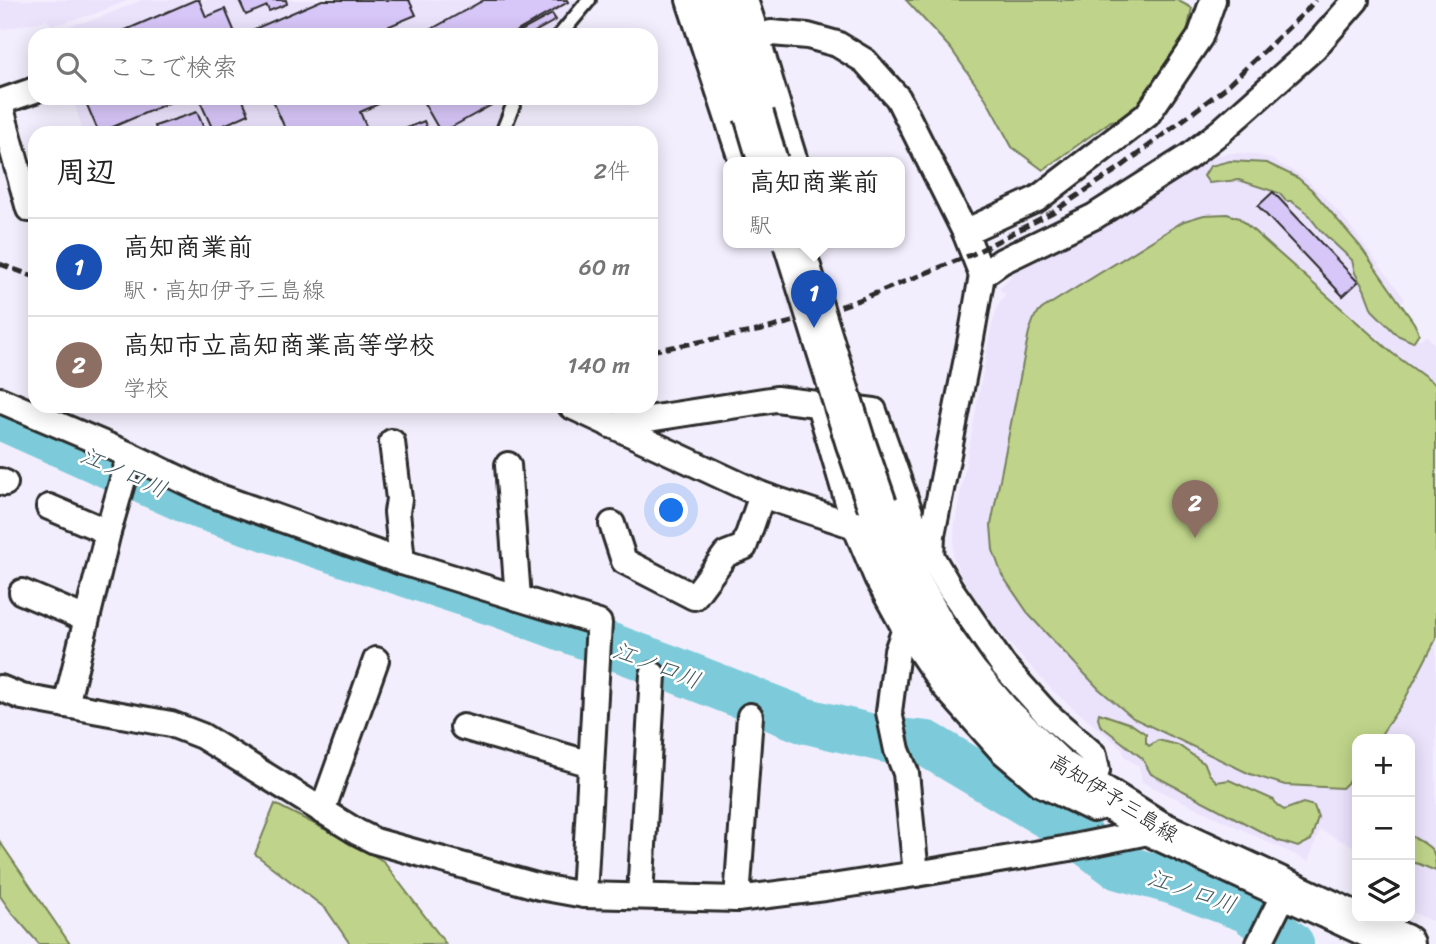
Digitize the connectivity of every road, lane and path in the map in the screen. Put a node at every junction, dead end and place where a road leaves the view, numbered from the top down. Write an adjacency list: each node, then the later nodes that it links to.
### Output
1 (589, 0): 7 (lane)
2 (689, 0): 13 (street)
3 (717, 0): 13 (main road, bridge)
4 (745, 0): 8 (street)
5 (1213, 0): 15 (street)
6 (1356, 0): 17 (street)
7 (566, 28)
8 (757, 37): 13 (street); 15 (street)
9 (28, 93): 10 (street)
10 (0, 104): 14 (street)
11 (513, 105): 12 (lane)
12 (505, 126)
13 (759, 153)
14 (17, 196)
15 (965, 232): 17 (street)
16 (795, 248): 29 (main road, 高知伊予三島線, bridge)
17 (982, 275): 32 (street)
18 (0, 401): 20 (street)
19 (819, 405): 23 (street); 29 (street); 32 (street)
20 (28, 413)
21 (29, 413): 25 (street)
22 (585, 413): 23 (street)
23 (610, 425): 27 (street)
24 (392, 442): 33 (street)
25 (130, 455): 31 (street); 33 (street)
26 (508, 465): 35 (street)
27 (762, 495): 29 (street); 30 (street)
28 (49, 506): 31 (street)
29 (866, 515): 37 (street); 45 (main road, 高知伊予三島線)
30 (612, 524)
31 (108, 532): 36 (street)
32 (931, 558): 45 (street)
33 (402, 562): 35 (street)
34 (22, 592): 36 (street)
35 (518, 598): 44 (street)
36 (86, 619): 41 (street)
37 (905, 629): 46 (street); 49 (street)
38 (376, 660): 47 (street)
39 (653, 675): 51 (street)
40 (0, 688): 41 (street)
41 (66, 705): 47 (street)
42 (750, 716): 52 (street)
43 (463, 727): 44 (street)
44 (591, 764): 50 (street)
45 (1081, 782): 46 (main road, 高知伊予三島線)
46 (1116, 804): 48 (main road, 高知伊予三島線)
47 (322, 811): 50 (street)
48 (1158, 830): 49 (street); 53 (main road, 高知伊予三島線)
49 (916, 874): 52 (street)
50 (584, 895): 51 (street)
51 (640, 896): 52 (street)
52 (737, 899)
53 (1269, 923): 54 (main road, 高知伊予三島線)
54 (1404, 944)

